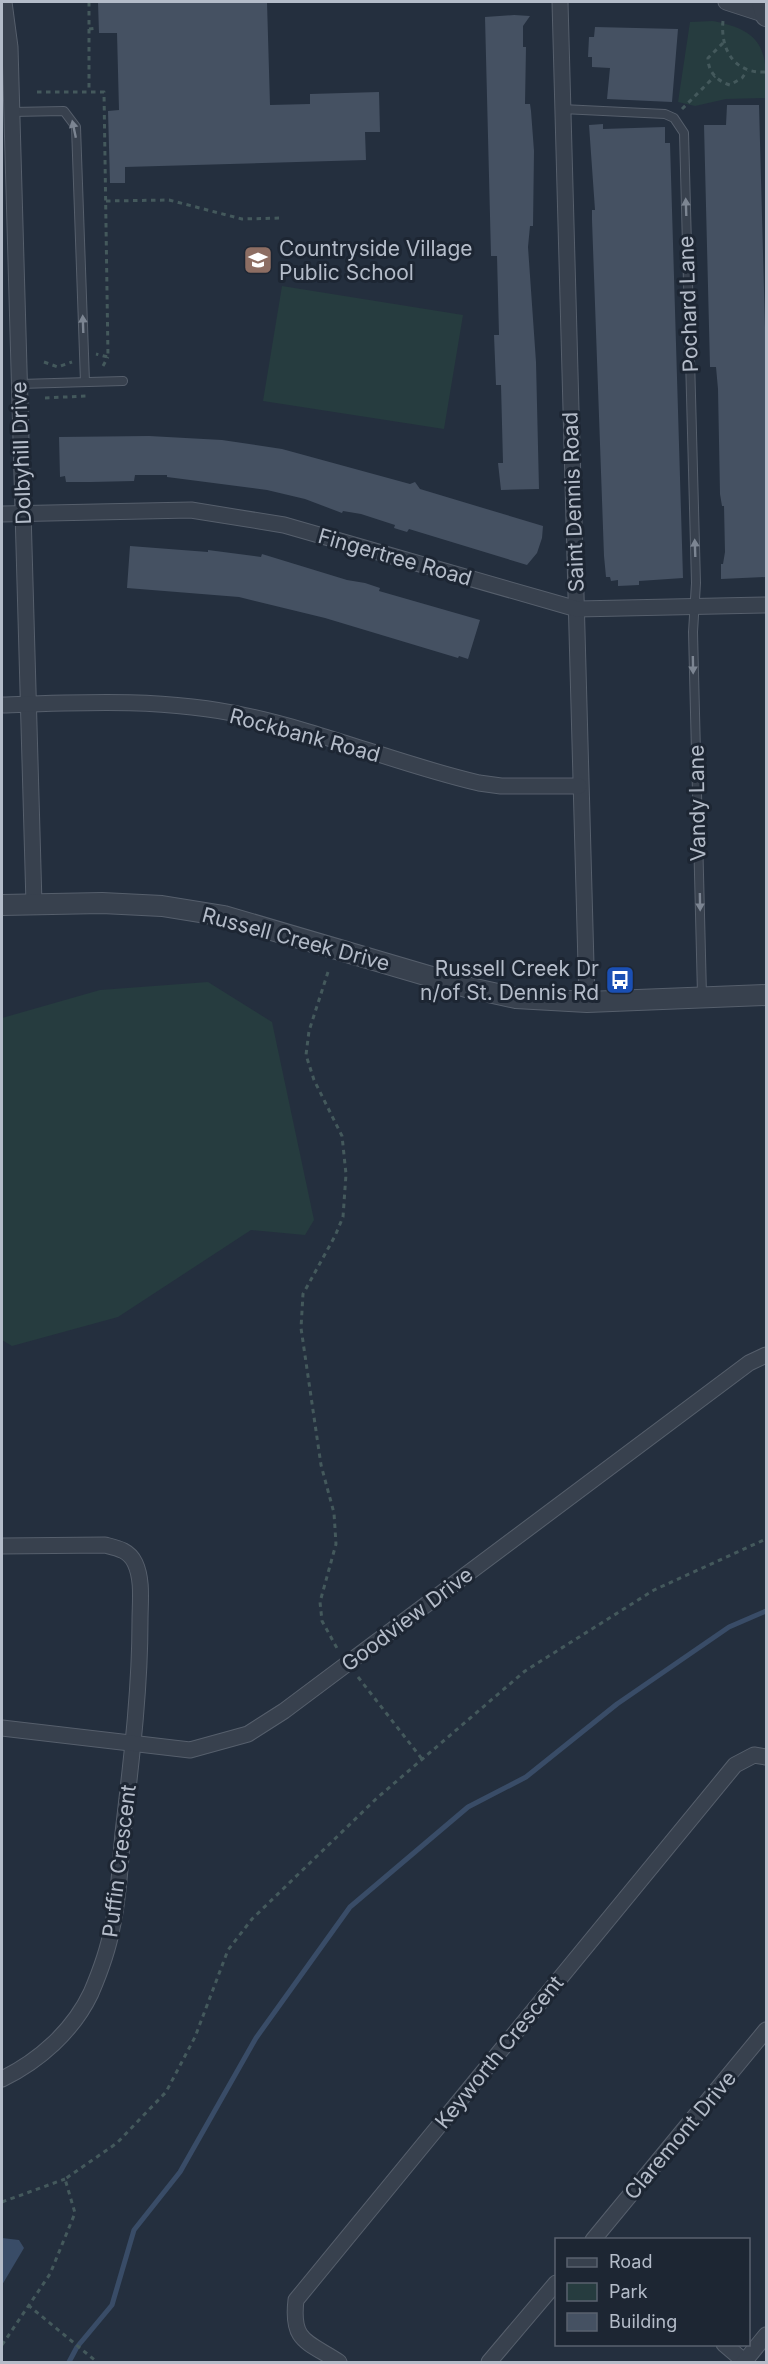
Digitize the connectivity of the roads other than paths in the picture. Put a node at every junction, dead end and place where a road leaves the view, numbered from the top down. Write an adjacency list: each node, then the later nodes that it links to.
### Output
1 (4, 2): 7 (street, Dolbyhill Drive)
2 (560, 2): 6 (street, Saint Dennis Road)
3 (726, 2): 5 (street)
4 (762, 2): 5 (street)
5 (766, 15)
6 (562, 109): 14 (lane, Pochard Lane, one-way to 6); 15 (street, Saint Dennis Road)
7 (7, 112): 9 (lane, one-way to 7); 10 (street, Dolbyhill Drive)
8 (123, 381): 9 (lane)
9 (85, 382): 10 (lane)
10 (20, 384): 11 (street, Dolbyhill Drive)
11 (23, 513): 12 (street, Fingertree Road); 15 (street, Fingertree Road); 16 (street, Dolbyhill Drive)
12 (2, 514)
13 (766, 605): 14 (street, Fingertree Road)
14 (695, 607): 15 (street, Fingertree Road); 22 (lane, Vandy Lane, one-way to 22)
15 (577, 609): 18 (street, Saint Dennis Road)
16 (28, 704): 17 (street, Rockbank Road); 18 (street, Rockbank Road); 19 (street, Dolbyhill Drive)
17 (2, 705)
18 (579, 786): 23 (street, Saint Dennis Road)
19 (34, 904): 20 (street, Russell Creek Drive); 23 (street, Russell Creek Drive)
20 (2, 905)
21 (766, 994): 22 (street, Russell Creek Drive)
22 (702, 999): 23 (street, Russell Creek Drive)
23 (587, 1002)
24 (766, 1355): 27 (street, Goodview Drive)
25 (2, 1546): 27 (street, Puffin Crescent)
26 (2, 1728): 27 (street, Goodview Drive)
27 (133, 1744): 30 (street, Puffin Crescent)
28 (765, 1755): 35 (street, Keyworth Crescent)
29 (766, 2030): 31 (street, Claremont Drive)
30 (2, 2079)
31 (597, 2238)
32 (555, 2284): 36 (street)
33 (766, 2335): 37 (street)
34 (726, 2346): 37 (street)
35 (339, 2362)
36 (489, 2362)
37 (744, 2362)

